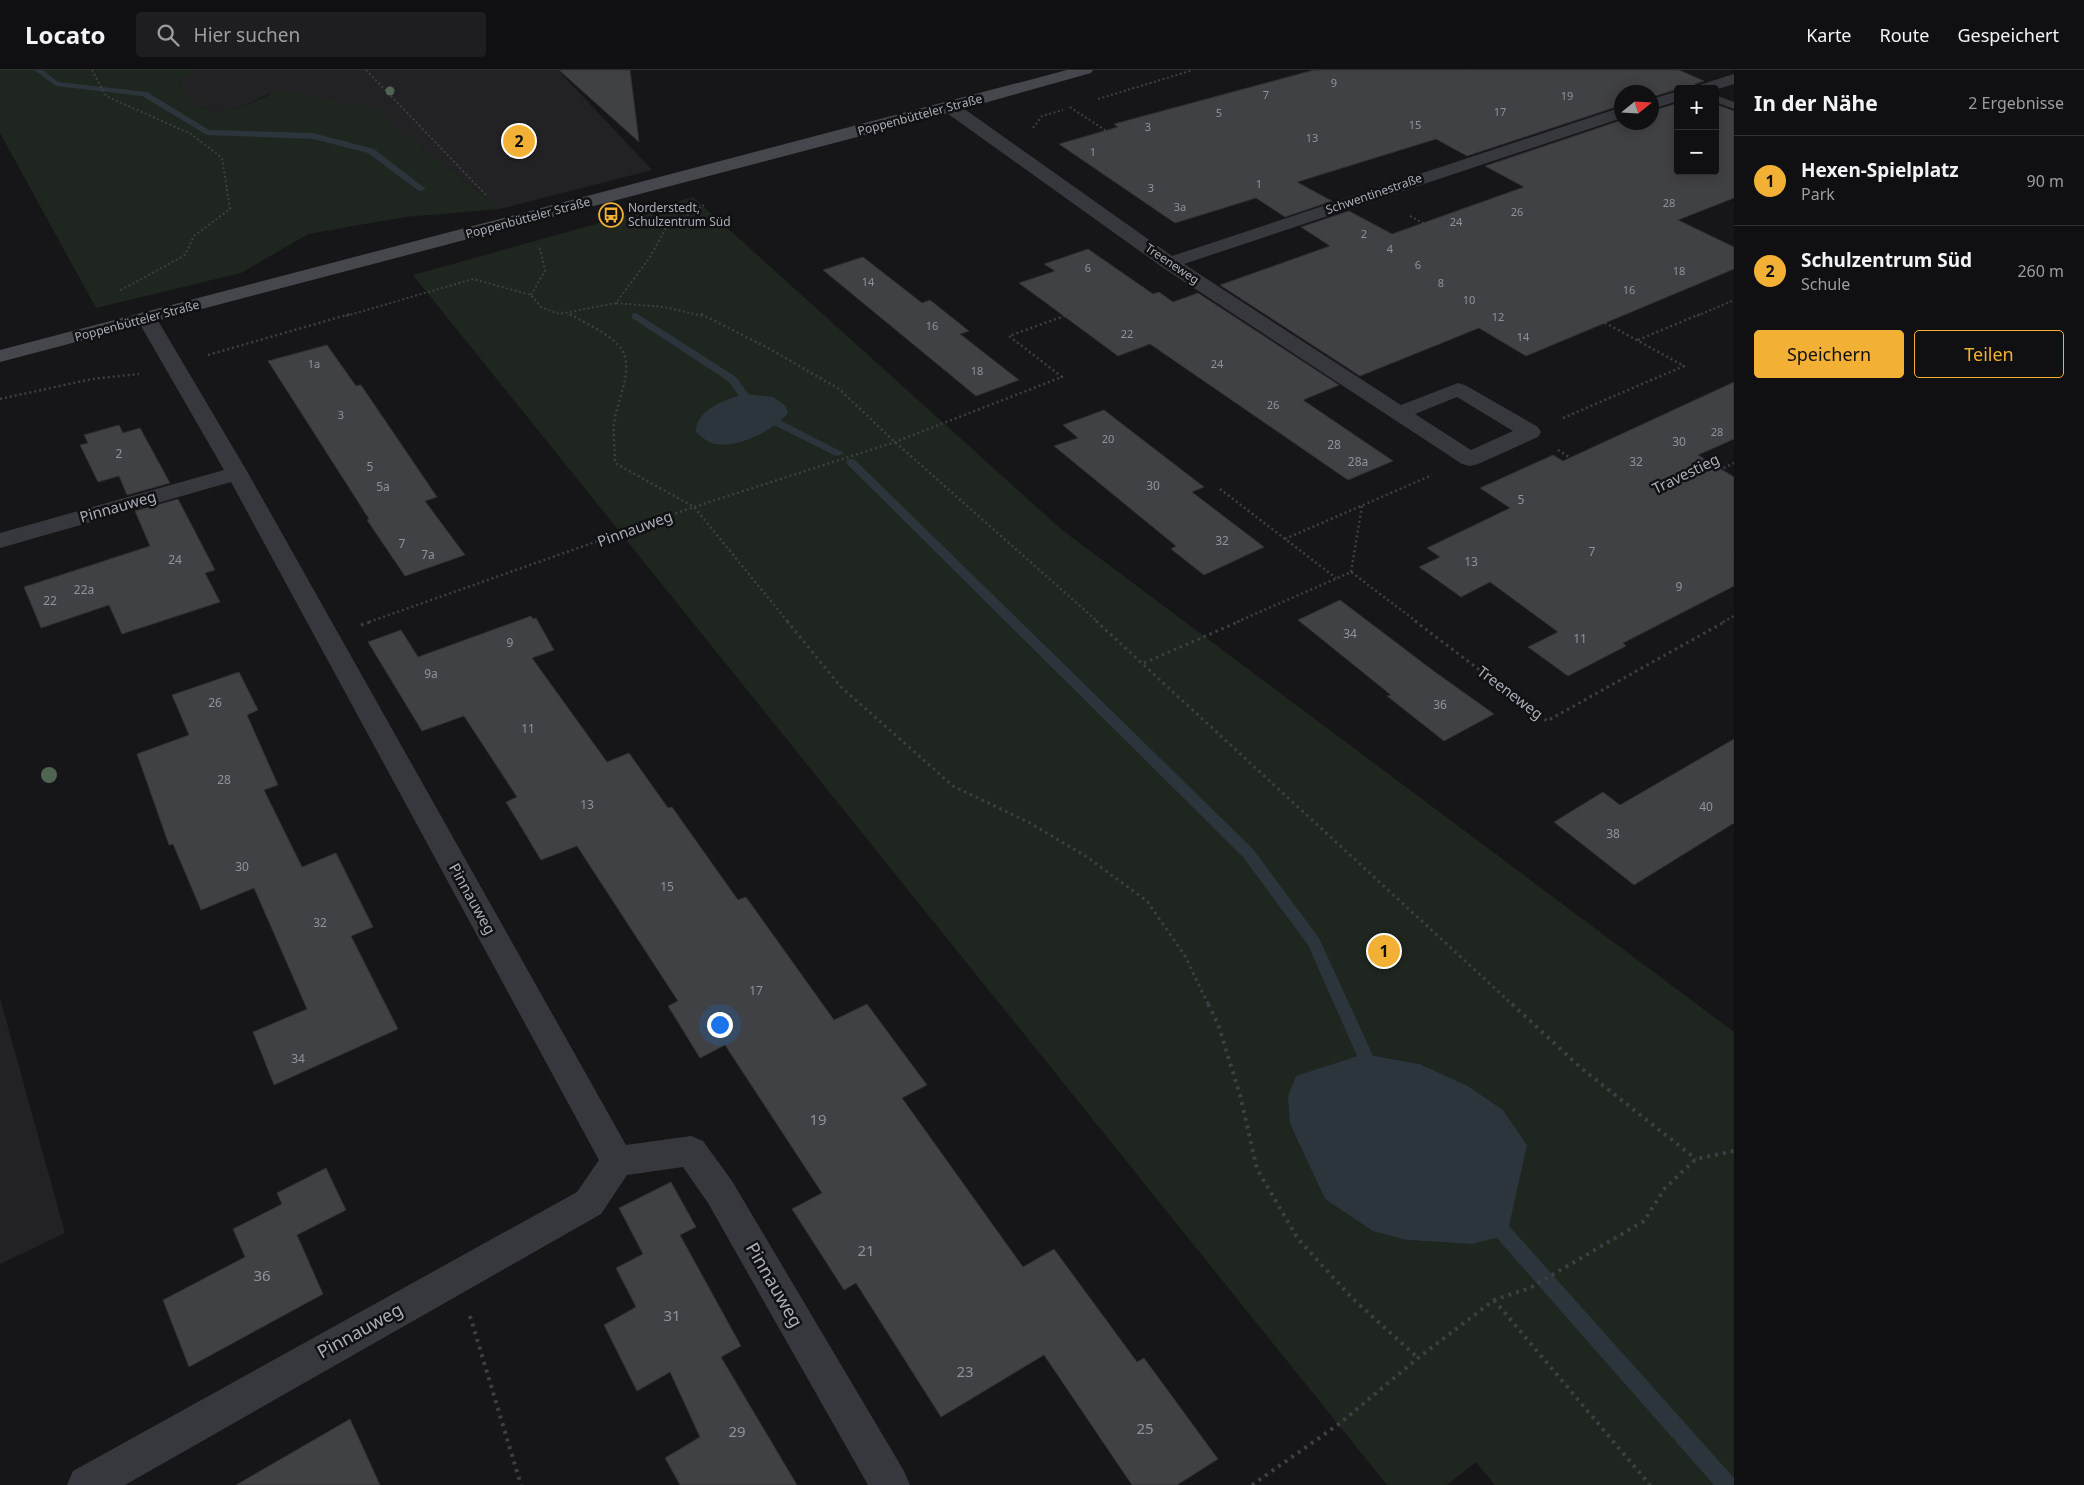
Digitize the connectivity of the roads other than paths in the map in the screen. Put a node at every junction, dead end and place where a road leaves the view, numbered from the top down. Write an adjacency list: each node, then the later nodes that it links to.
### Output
1 (1085, 70): 8 (main road, Poppenbütteler Straße)
2 (1734, 79): 3 (street)
3 (1715, 85)
4 (1674, 97): 6 (street)
5 (1719, 100): 7 (lane)
6 (1659, 102)
7 (1734, 106)
8 (950, 107): 10 (street, Treeneweg); 11 (main road, Poppenbütteler Straße)
9 (1614, 114): 10 (street, Schwentinestraße)
10 (1177, 268): 13 (street, Treeneweg)
11 (135, 322): 12 (main road, Poppenbütteler Straße); 14 (street, Pinnauweg)
12 (0, 356)
13 (1399, 413): 13 (street, Treeneweg)
14 (237, 473): 15 (street, Pinnauweg); 16 (street, Pinnauweg)
15 (0, 541)
16 (617, 1161): 17 (street, Pinnauweg); 18 (street, Pinnauweg)
17 (86, 1485)
18 (890, 1485)

